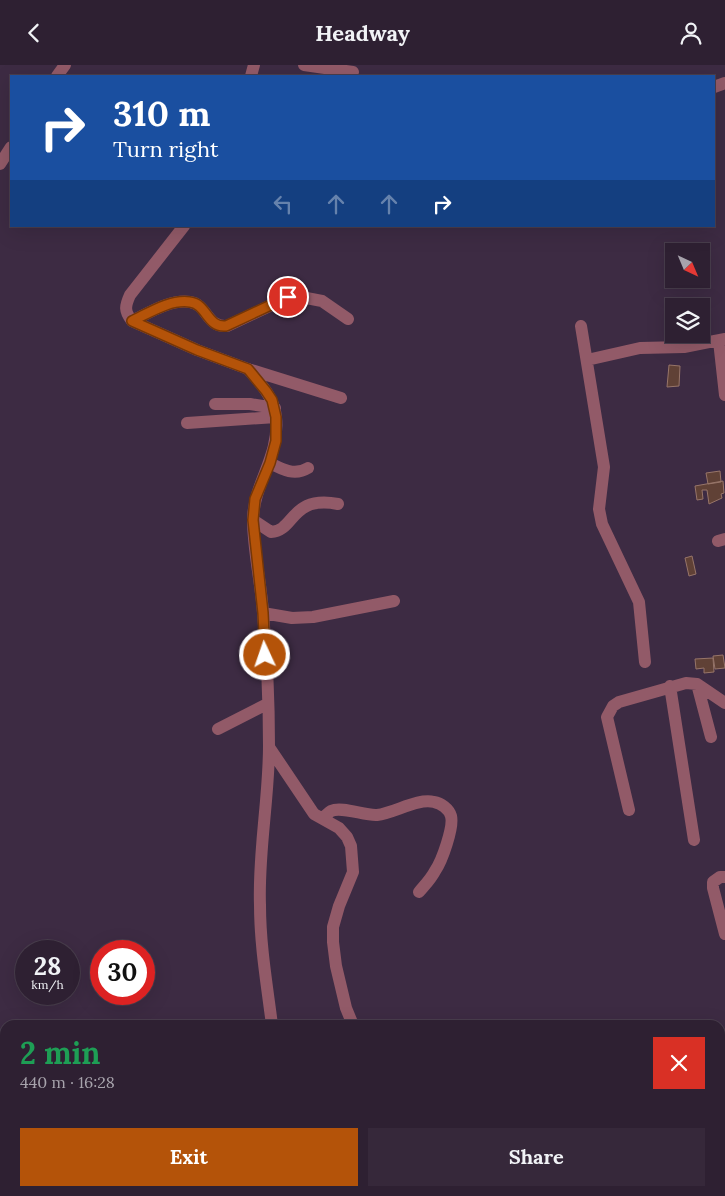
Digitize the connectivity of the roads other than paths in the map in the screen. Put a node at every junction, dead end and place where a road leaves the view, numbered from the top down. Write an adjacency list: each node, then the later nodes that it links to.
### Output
1 (304, 65): 2 (street)
2 (353, 72)
3 (10, 149): 4 (street)
4 (0, 164)
5 (183, 227): 7 (street)
6 (348, 319): 7 (street)
7 (132, 321): 11 (street)
8 (581, 326): 10 (street)
9 (722, 340): 10 (street); 12 (street)
10 (586, 360): 23 (street)
11 (248, 369): 13 (street); 15 (street)
12 (725, 395)
13 (341, 398)
14 (215, 404): 15 (street)
15 (275, 413): 16 (street); 17 (street)
16 (187, 423)
17 (270, 463): 18 (street); 20 (street)
18 (308, 468)
19 (338, 504): 20 (street)
20 (253, 520): 22 (street)
21 (394, 601): 22 (street)
22 (263, 613): 27 (street)
23 (646, 662)
24 (697, 684): 25 (street); 26 (street); 29 (street)
25 (670, 686): 31 (street); 33 (street)
26 (725, 703)
27 (267, 704): 28 (street); 30 (street)
28 (218, 729)
29 (711, 737)
30 (269, 747): 32 (street); 37 (street)
31 (628, 810)
32 (322, 818): 35 (street); 38 (street)
33 (694, 840)
34 (725, 877): 36 (street)
35 (419, 893)
36 (725, 934)
37 (271, 1020)
38 (351, 1020)

